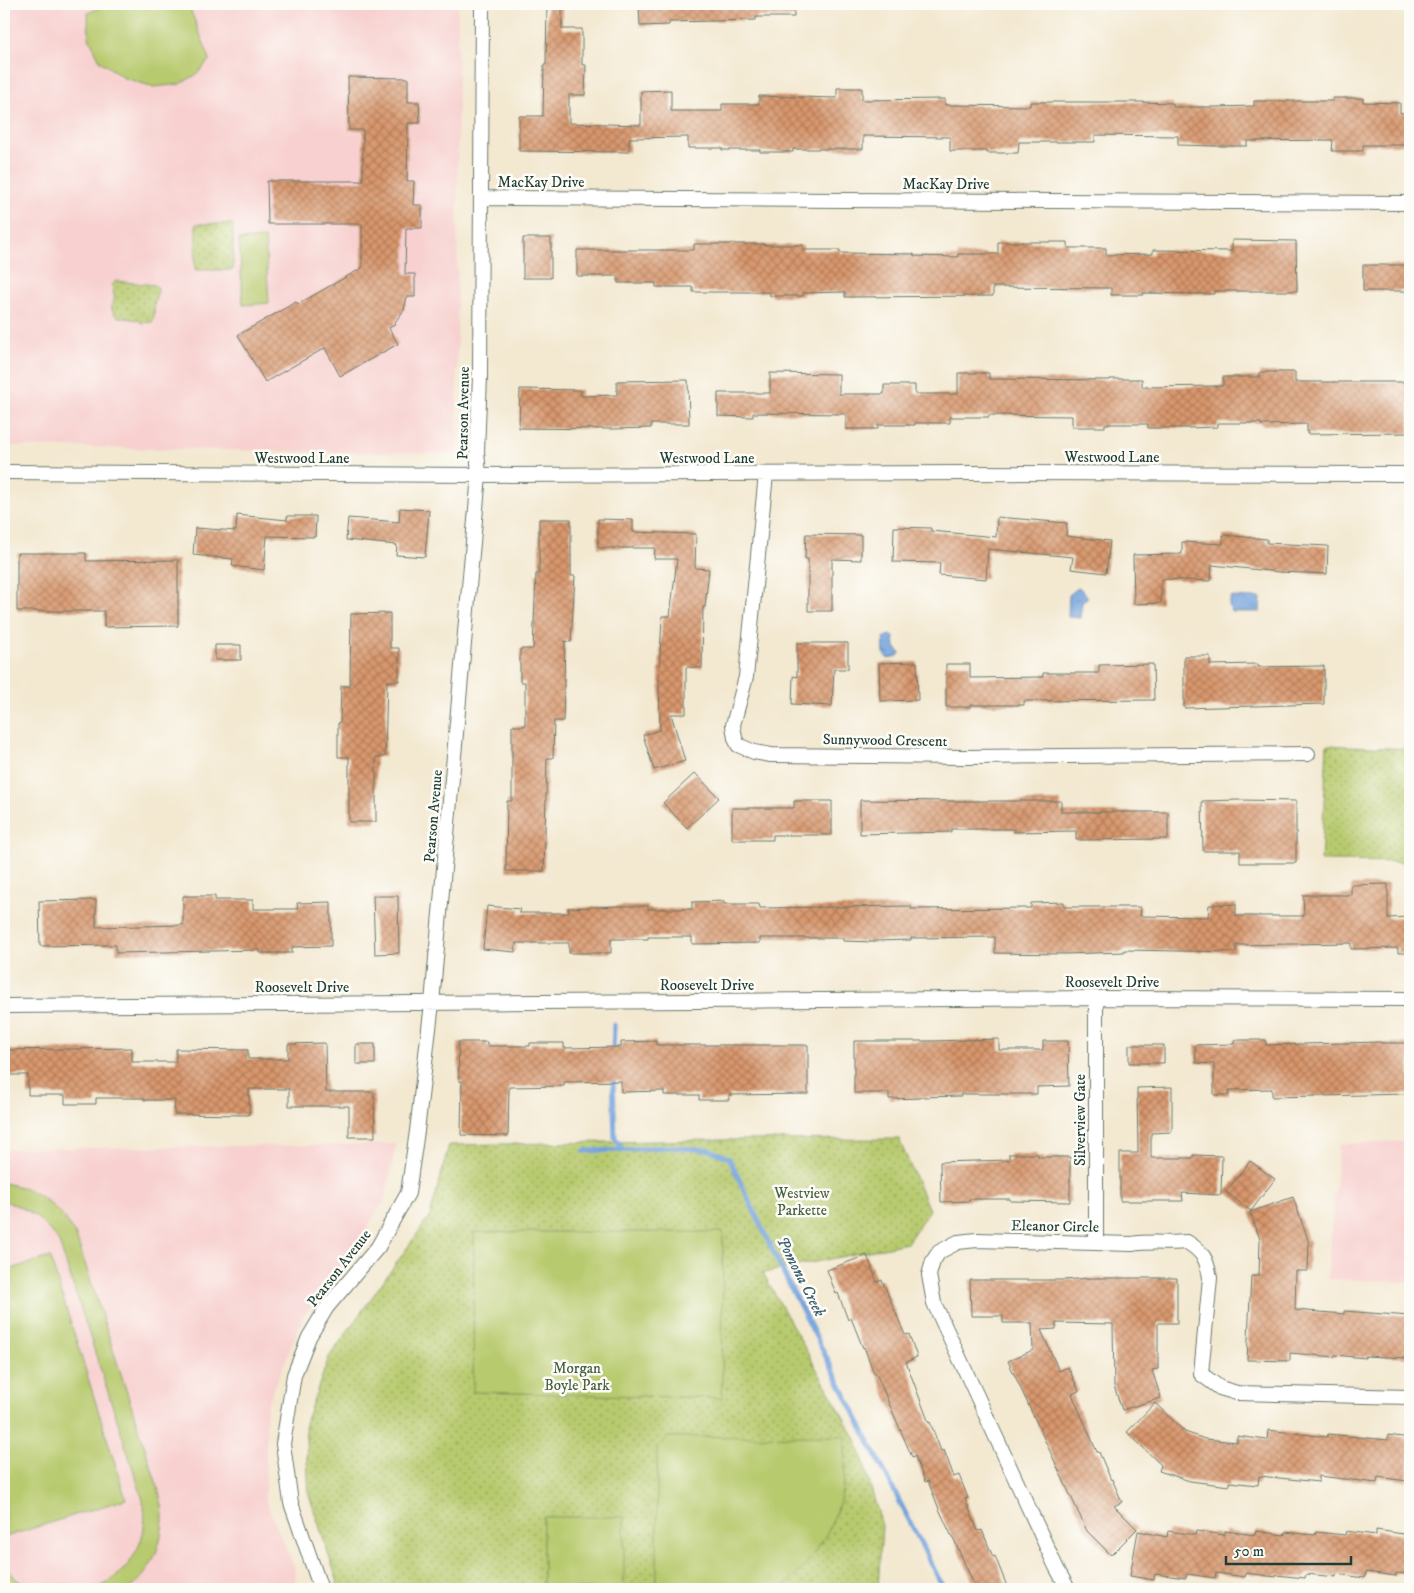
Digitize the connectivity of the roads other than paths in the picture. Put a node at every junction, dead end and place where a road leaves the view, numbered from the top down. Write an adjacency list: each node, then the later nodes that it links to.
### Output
1 (482, 4): 2 (street, Pearson Avenue)
2 (481, 198): 3 (street, MacKay Drive); 7 (street, Pearson Avenue)
3 (1410, 203)
4 (4, 472): 7 (street, Westwood Lane)
5 (766, 474): 6 (street, Westwood Lane); 7 (street, Westwood Lane); 8 (street, Sunnywood Crescent)
6 (1410, 474)
7 (479, 476): 11 (street, Pearson Avenue)
8 (1308, 754)
9 (1096, 998): 10 (street, Roosevelt Drive); 11 (street, Roosevelt Drive); 13 (street, Silverview Gate)
10 (1410, 999)
11 (432, 1003): 12 (street, Roosevelt Drive); 15 (street, Pearson Avenue)
12 (4, 1006)
13 (1096, 1243): 14 (street, Eleanor Circle); 16 (street, Eleanor Circle)
14 (1410, 1397)
15 (321, 1589)
16 (1068, 1589)

